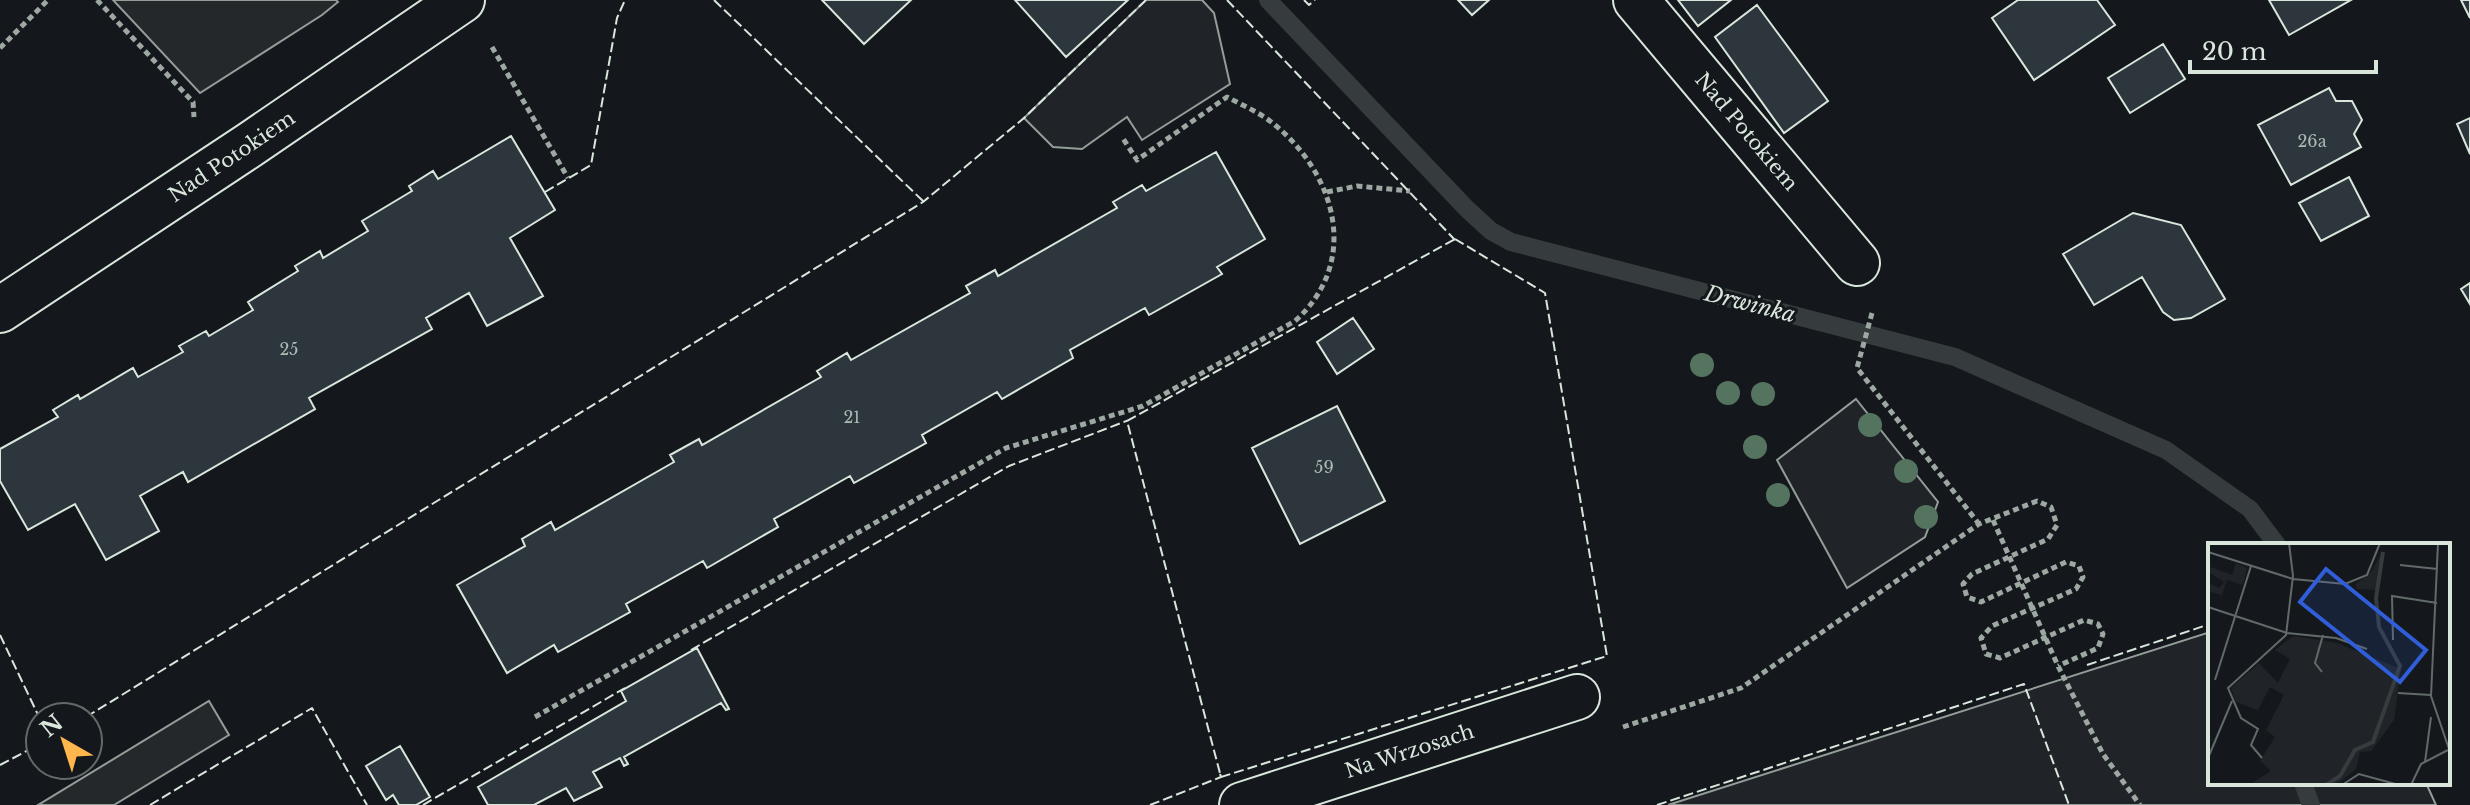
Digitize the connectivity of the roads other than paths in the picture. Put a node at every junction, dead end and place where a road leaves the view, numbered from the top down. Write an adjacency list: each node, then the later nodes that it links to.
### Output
1 (462, 0): 4 (street, Nad Potokiem)
2 (1636, 0): 3 (street, Nad Potokiem)
3 (1857, 263)
4 (0, 310)
5 (1577, 697): 6 (street, Na Wrzosach)
6 (1242, 805)

